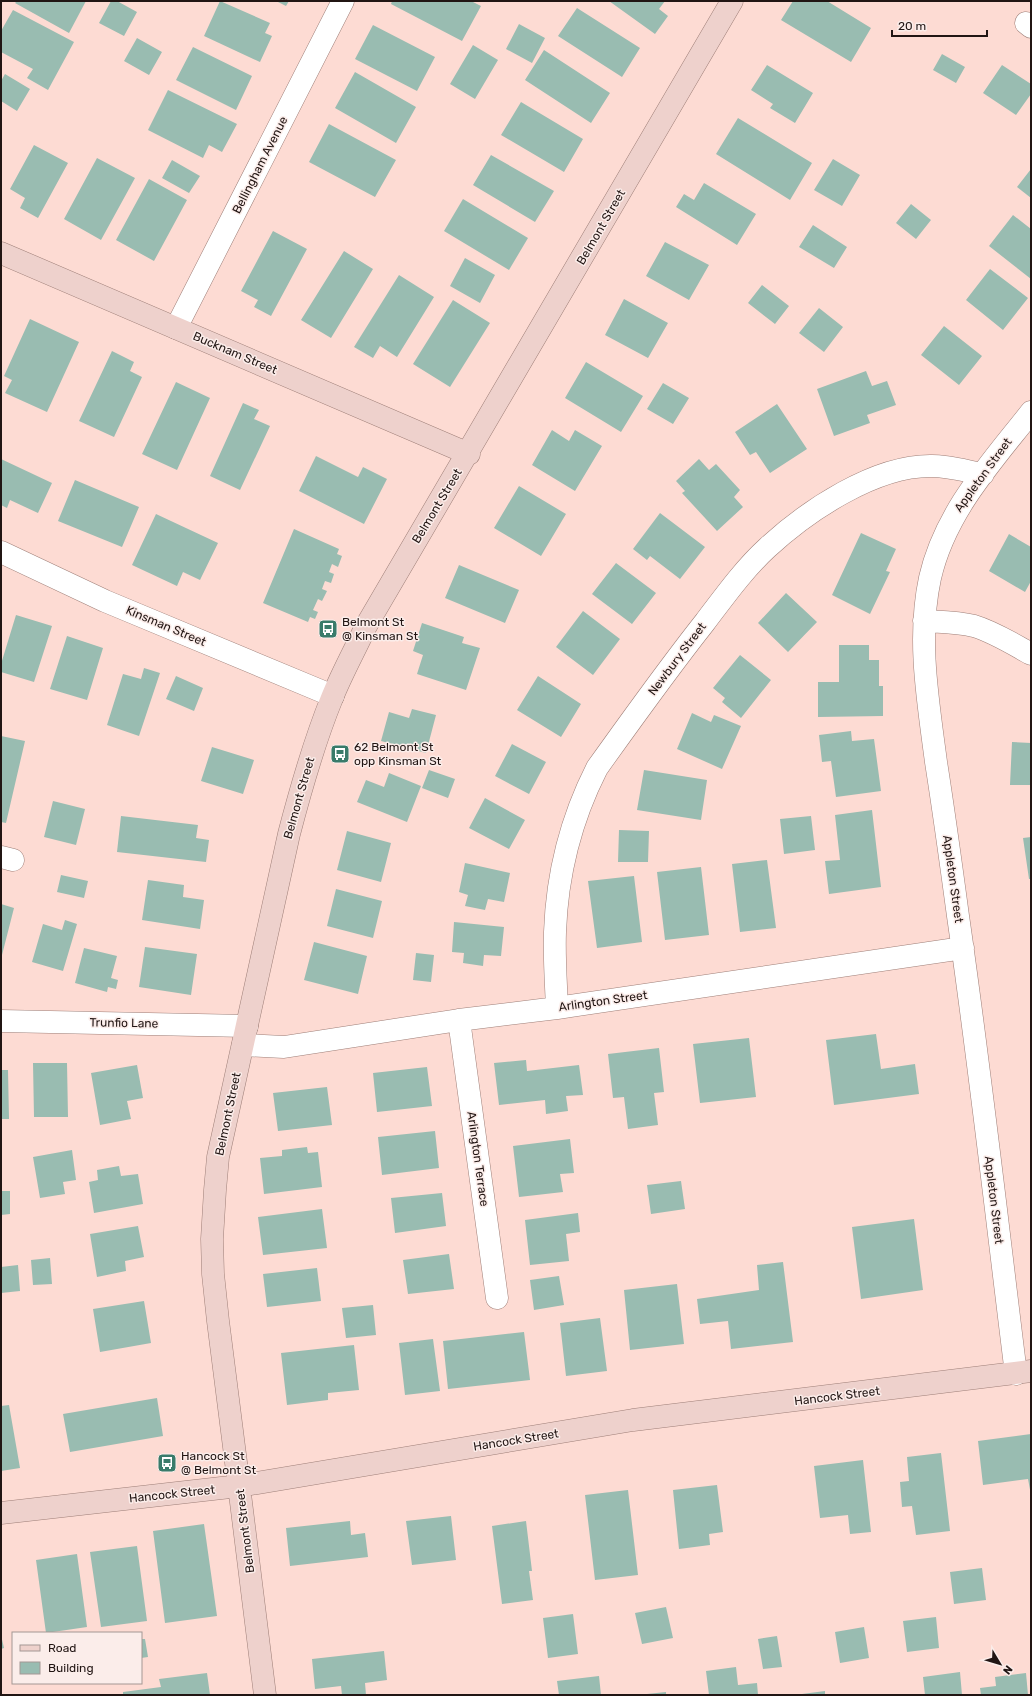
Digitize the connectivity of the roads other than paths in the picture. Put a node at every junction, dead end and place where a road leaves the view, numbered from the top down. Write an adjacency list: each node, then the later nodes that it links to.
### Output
1 (343, 1): 4 (street, Bellingham Avenue)
2 (732, 1): 6 (street, Belmont Street)
3 (1, 253): 4 (street, Bucknam Street)
4 (176, 328): 6 (street, Bucknam Street)
5 (1031, 412): 7 (street, Appleton Street)
6 (469, 454): 11 (street, Belmont Street)
7 (982, 474): 9 (street, Appleton Street); 13 (street, Newbury Street)
8 (1, 552): 11 (street, Kinsman Street)
9 (924, 621): 10 (street); 12 (street, Appleton Street)
10 (1031, 654)
11 (332, 696): 16 (street, Belmont Street)
12 (963, 948): 13 (street, Arlington Street); 18 (street, Appleton Street)
13 (557, 1008): 14 (street, Arlington Street)
14 (459, 1020): 16 (street, Arlington Street); 17 (street, Arlington Terrace)
15 (1, 1021): 16 (street, Trunfio Lane)
16 (245, 1036): 19 (street, Belmont Street)
17 (497, 1298)
18 (1023, 1372): 19 (street, Hancock Street)
19 (240, 1486): 20 (street, Hancock Street); 21 (street, Belmont Street)
20 (1, 1513)
21 (265, 1695)

